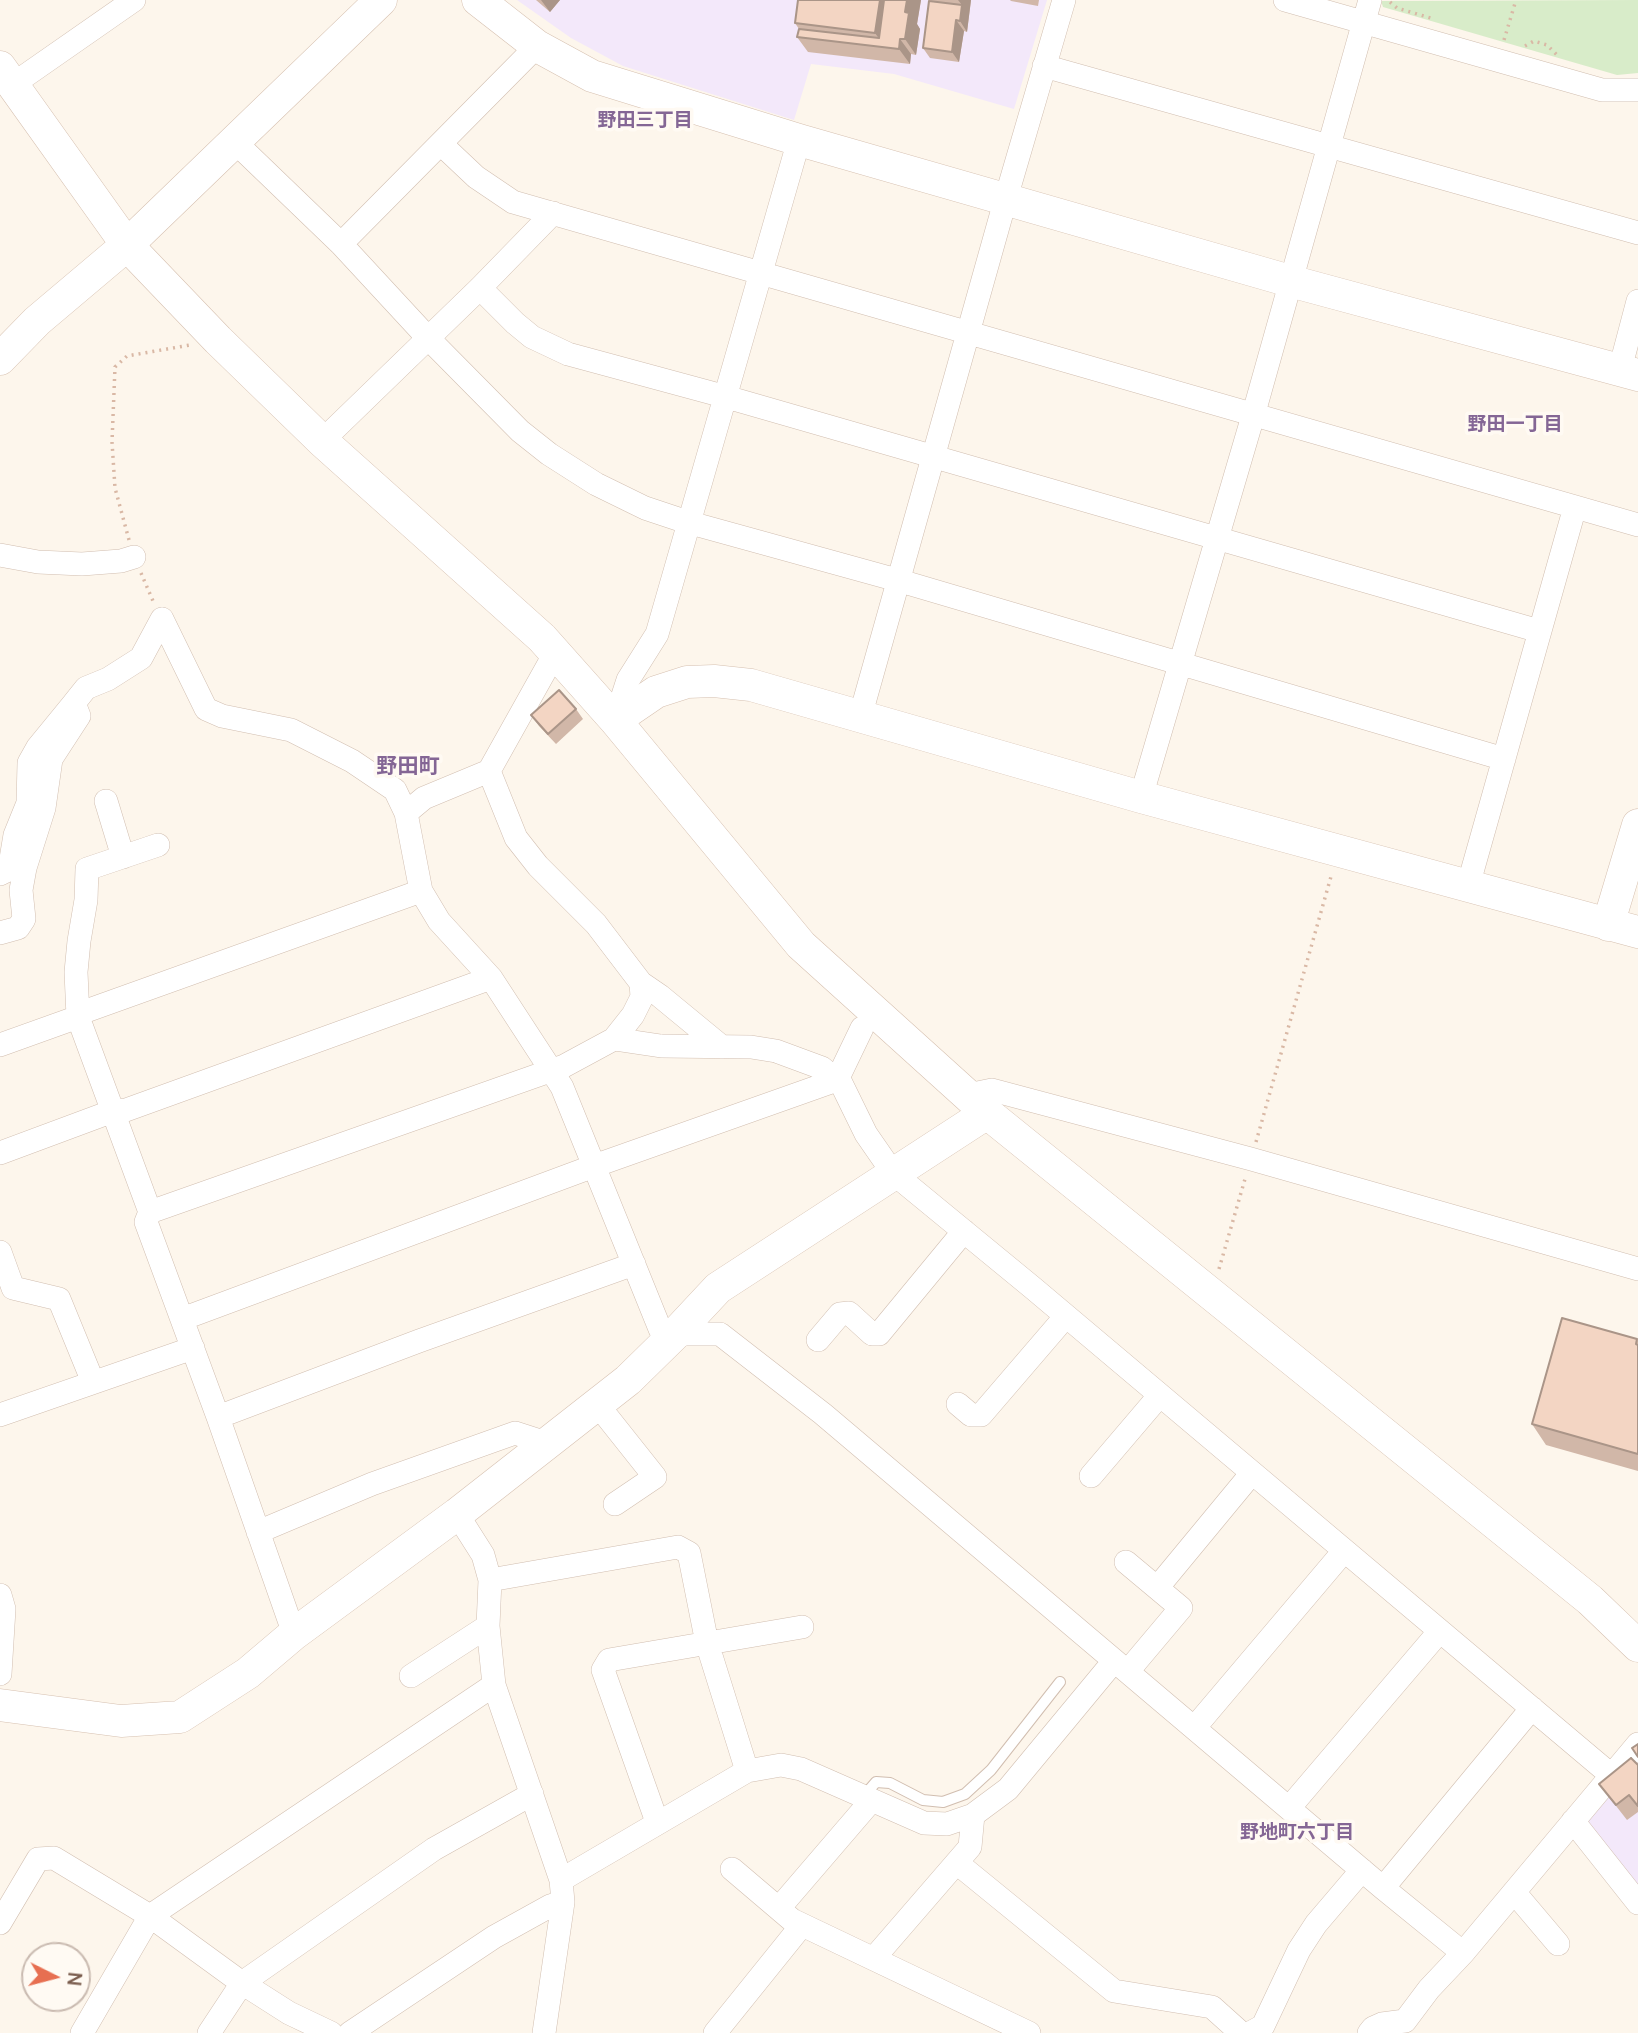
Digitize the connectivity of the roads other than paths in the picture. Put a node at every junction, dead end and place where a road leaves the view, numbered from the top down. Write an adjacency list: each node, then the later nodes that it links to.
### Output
1 (381, 0): 13 (street)
2 (478, 0): 8 (street)
3 (1064, 0): 9 (street)
4 (1285, 0): 7 (street)
5 (1370, 0): 7 (street)
6 (123, 3): 10 (street)
7 (1364, 23): 11 (street); 15 (street)
8 (537, 46): 12 (street); 14 (street)
9 (1045, 66): 15 (street); 16 (street)
10 (6, 76): 20 (street)
11 (1638, 90)
12 (799, 140): 16 (street); 21 (street)
13 (235, 142): 19 (street); 20 (street)
14 (440, 144): 17 (street); 19 (street)
15 (1329, 145): 18 (street); 22 (street)
16 (1006, 198): 22 (street); 25 (street)
17 (553, 213): 21 (street); 23 (street)
18 (1638, 233)
19 (341, 244): 26 (street)
20 (127, 245): 27 (street); 31 (street)
21 (758, 273): 25 (street); 29 (street)
22 (1290, 281): 28 (street); 30 (street)
23 (480, 288): 26 (street); 29 (street)
24 (1638, 301): 28 (street)
25 (969, 333): 30 (street); 32 (street)
26 (428, 338): 31 (street); 34 (street)
27 (0, 359)
28 (1629, 372)
29 (723, 396): 32 (street); 34 (street)
30 (1253, 416): 33 (street); 36 (street)
31 (322, 441): 41 (street)
32 (934, 457): 36 (street); 39 (street)
33 (1575, 507): 35 (street); 40 (street)
34 (687, 522): 39 (street); 45 (street)
35 (1638, 525)
36 (1217, 539): 40 (street); 42 (street)
37 (0, 555): 38 (street)
38 (134, 557)
39 (897, 580): 42 (street); 44 (street)
40 (1539, 631): 46 (street)
41 (555, 653): 45 (street); 47 (street)
42 (1181, 663): 46 (street); 48 (street)
43 (74, 703): 50 (street); 54 (street); 59 (street)
44 (860, 717): 45 (street); 48 (street)
45 (615, 720): 69 (street)
46 (1504, 759): 55 (street)
47 (489, 771): 50 (street); 61 (street)
48 (1141, 797): 55 (street)
49 (106, 801): 53 (street)
50 (406, 813): 56 (street)
51 (1638, 825): 57 (street)
52 (158, 845): 53 (street)
53 (123, 857): 62 (street)
54 (0, 874)
55 (1468, 886): 57 (street)
56 (421, 891): 60 (street); 62 (street)
57 (1608, 925): 58 (street)
58 (1638, 932)
59 (0, 933)
60 (491, 978): 67 (street); 70 (street)
61 (641, 983): 64 (street); 66 (street)
62 (78, 1017): 65 (street); 70 (street)
63 (862, 1028): 68 (street)
64 (614, 1039): 66 (street); 67 (street)
65 (0, 1045)
66 (722, 1047): 68 (street)
67 (551, 1070): 72 (street); 74 (street)
68 (837, 1080): 72 (street); 73 (street)
69 (978, 1104): 73 (street); 78 (street); 106 (street)
70 (113, 1111): 71 (street); 74 (street)
71 (0, 1153)
72 (594, 1166): 77 (street); 80 (street)
73 (893, 1173): 75 (street); 81 (street)
74 (150, 1212): 80 (street)
75 (964, 1231): 79 (street); 82 (street)
76 (0, 1252): 84 (street)
77 (634, 1264): 81 (street); 89 (street)
78 (1638, 1269)
79 (1066, 1316): 85 (street); 87 (street)
80 (182, 1319): 83 (street)
81 (676, 1335): 86 (street); 107 (street)
82 (818, 1340)
83 (192, 1348): 84 (street); 89 (street)
84 (93, 1382): 88 (street)
85 (1160, 1395): 91 (street); 92 (street)
86 (597, 1404): 90 (street); 93 (street)
87 (958, 1404)
88 (0, 1415)
89 (218, 1417): 95 (street)
90 (546, 1444): 94 (street); 95 (street)
91 (1252, 1473): 96 (street); 99 (street)
92 (1091, 1476)
93 (615, 1504)
94 (457, 1514): 98 (street); 104 (street)
95 (258, 1532): 104 (street)
96 (1344, 1551): 103 (street); 114 (street)
97 (1126, 1562): 99 (street)
98 (490, 1580): 101 (street); 105 (street)
99 (1157, 1588): 107 (street)
100 (0, 1595): 108 (street)
101 (488, 1626): 109 (street); 111 (street)
102 (802, 1627): 105 (street)
103 (1439, 1632): 113 (street); 120 (street)
104 (294, 1634): 112 (street)
105 (707, 1643): 116 (street); 123 (street)
106 (1638, 1646)
107 (1121, 1666): 114 (street); 121 (street)
108 (0, 1674)
109 (411, 1676)
110 (1060, 1682): 119 (lane)
111 (494, 1685): 118 (street); 132 (street)
112 (0, 1705)
113 (1532, 1708): 117 (street); 127 (street)
114 (1195, 1727): 120 (street)
115 (1638, 1744): 117 (street)
116 (747, 1770): 119 (street); 123 (street)
117 (1611, 1775): 122 (street)
118 (531, 1794): 128 (street); 138 (street)
119 (867, 1799): 121 (street); 131 (street)
120 (1289, 1808): 126 (street)
121 (973, 1815): 124 (street)
122 (1573, 1821): 129 (street); 130 (street)
123 (657, 1822): 128 (street)
124 (957, 1863): 137 (street); 147 (street)
125 (732, 1869): 131 (street)
126 (1362, 1870): 127 (street); 148 (street)
127 (1383, 1888): 136 (street)
128 (562, 1891): 143 (street); 144 (street)
129 (1514, 1892): 135 (street); 136 (street)
130 (1638, 1903)
131 (780, 1908): 134 (street)
132 (150, 1916): 133 (street); 138 (street); 140 (street)
133 (0, 1923)
134 (802, 1925): 137 (street); 145 (street)
135 (1558, 1944)
136 (1463, 1953): 139 (street)
137 (874, 1958): 146 (street)
138 (242, 1983): 141 (street); 142 (street)
139 (1409, 2029): 149 (street)
140 (82, 2033)
141 (209, 2033)
142 (331, 2033)
143 (349, 2033)
144 (544, 2033)
145 (715, 2033)
146 (1029, 2033)
147 (1241, 2033)
148 (1250, 2033)
149 (1369, 2033)

